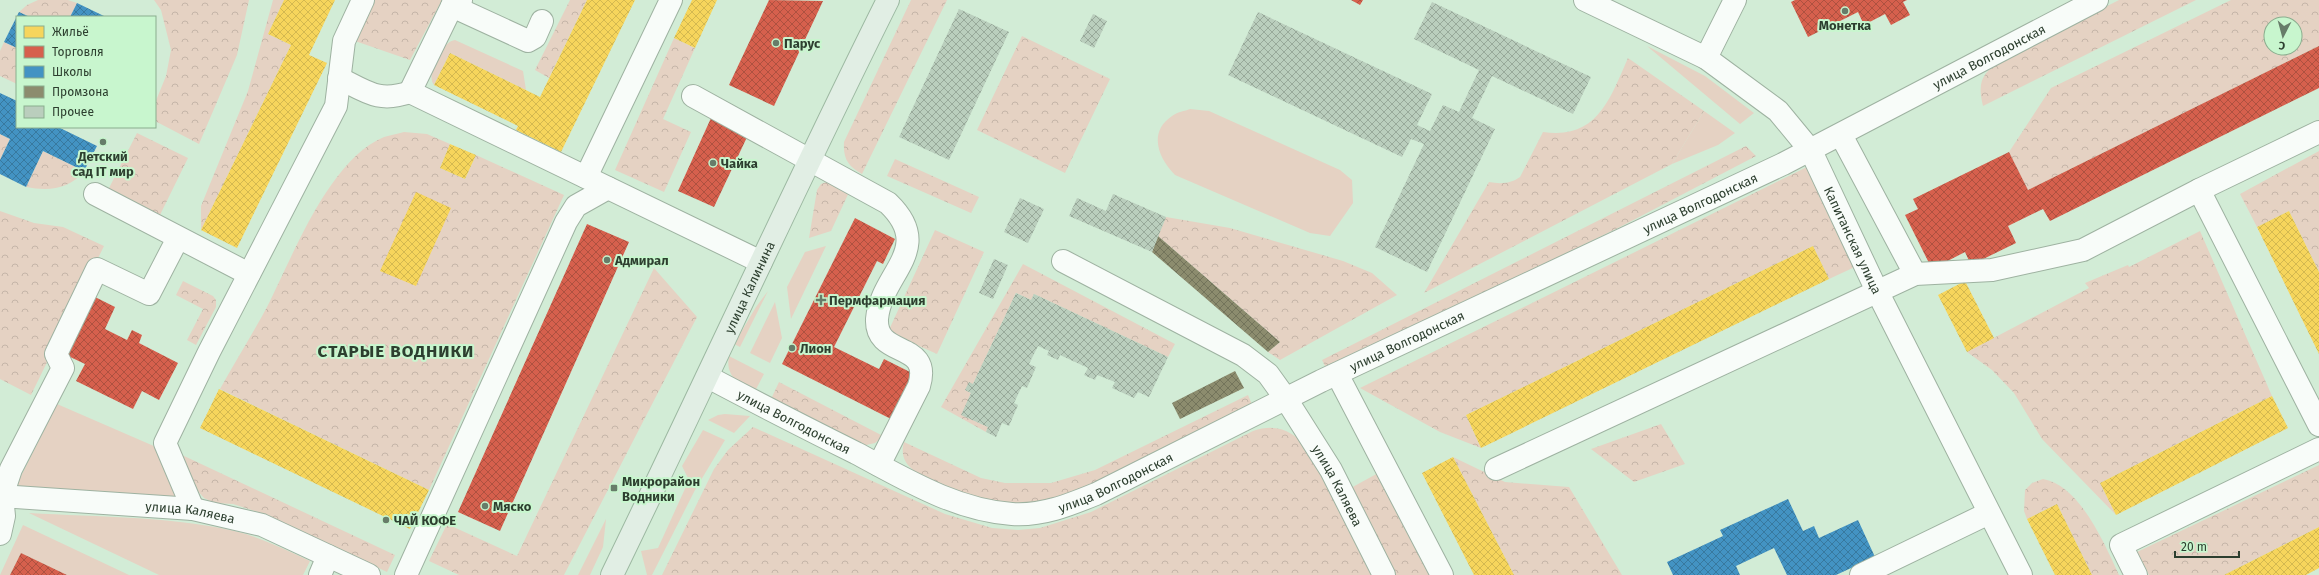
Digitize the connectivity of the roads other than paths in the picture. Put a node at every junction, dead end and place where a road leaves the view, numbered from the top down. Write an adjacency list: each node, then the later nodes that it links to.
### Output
1 (363, 0): 10 (street)
2 (672, 0): 17 (street)
3 (888, 0): 16 (main road, улица Калинина)
4 (1585, 0): 9 (street, Капитанская улица)
5 (1735, 0): 9 (street)
6 (2097, 0): 14 (street, улица Волгодонская)
7 (457, 3): 8 (street); 11 (street)
8 (542, 22)
9 (1706, 58): 15 (street, Капитанская улица)
10 (339, 78): 11 (street); 24 (street)
11 (410, 92): 17 (street)
12 (692, 96): 16 (street)
13 (2319, 132): 19 (street)
14 (1841, 135): 15 (street, улица Волгодонская); 25 (street)
15 (1811, 150): 26 (street, Капитанская улица); 27 (street, улица Волгодонская)
16 (809, 158): 23 (main road, улица Калинина); 32 (street)
17 (586, 177): 18 (street)
18 (608, 188): 23 (street); 40 (street)
19 (2200, 190): 25 (street); 30 (street)
20 (95, 194): 21 (street)
21 (178, 238): 24 (street); 34 (street)
22 (1063, 261): 29 (street, улица Каляева)
23 (761, 262): 28 (main road, улица Калинина)
24 (249, 274): 35 (street)
25 (1915, 274): 26 (street)
26 (1877, 291): 33 (street); 36 (street, Капитанская улица)
27 (1336, 374): 29 (street, улица Волгодонская); 43 (street)
28 (708, 377): 32 (street, улица Волгодонская); 41 (main road, улица Калинина)
29 (1286, 399): 32 (street, улица Волгодонская); 42 (street, улица Каляева)
30 (2319, 425)
31 (2319, 449): 46 (street)
32 (879, 465)
33 (1496, 469)
34 (1, 496): 35 (street, улица Каляева); 37 (street)
35 (193, 509): 38 (street, улица Каляева)
36 (1989, 513): 44 (street); 45 (street, Капитанская улица)
37 (0, 533)
38 (324, 566): 39 (street, улица Каляева)
39 (369, 575)
40 (406, 575)
41 (612, 575)
42 (1384, 575)
43 (1442, 575)
44 (1861, 575)
45 (2021, 575)
46 (2136, 575)

